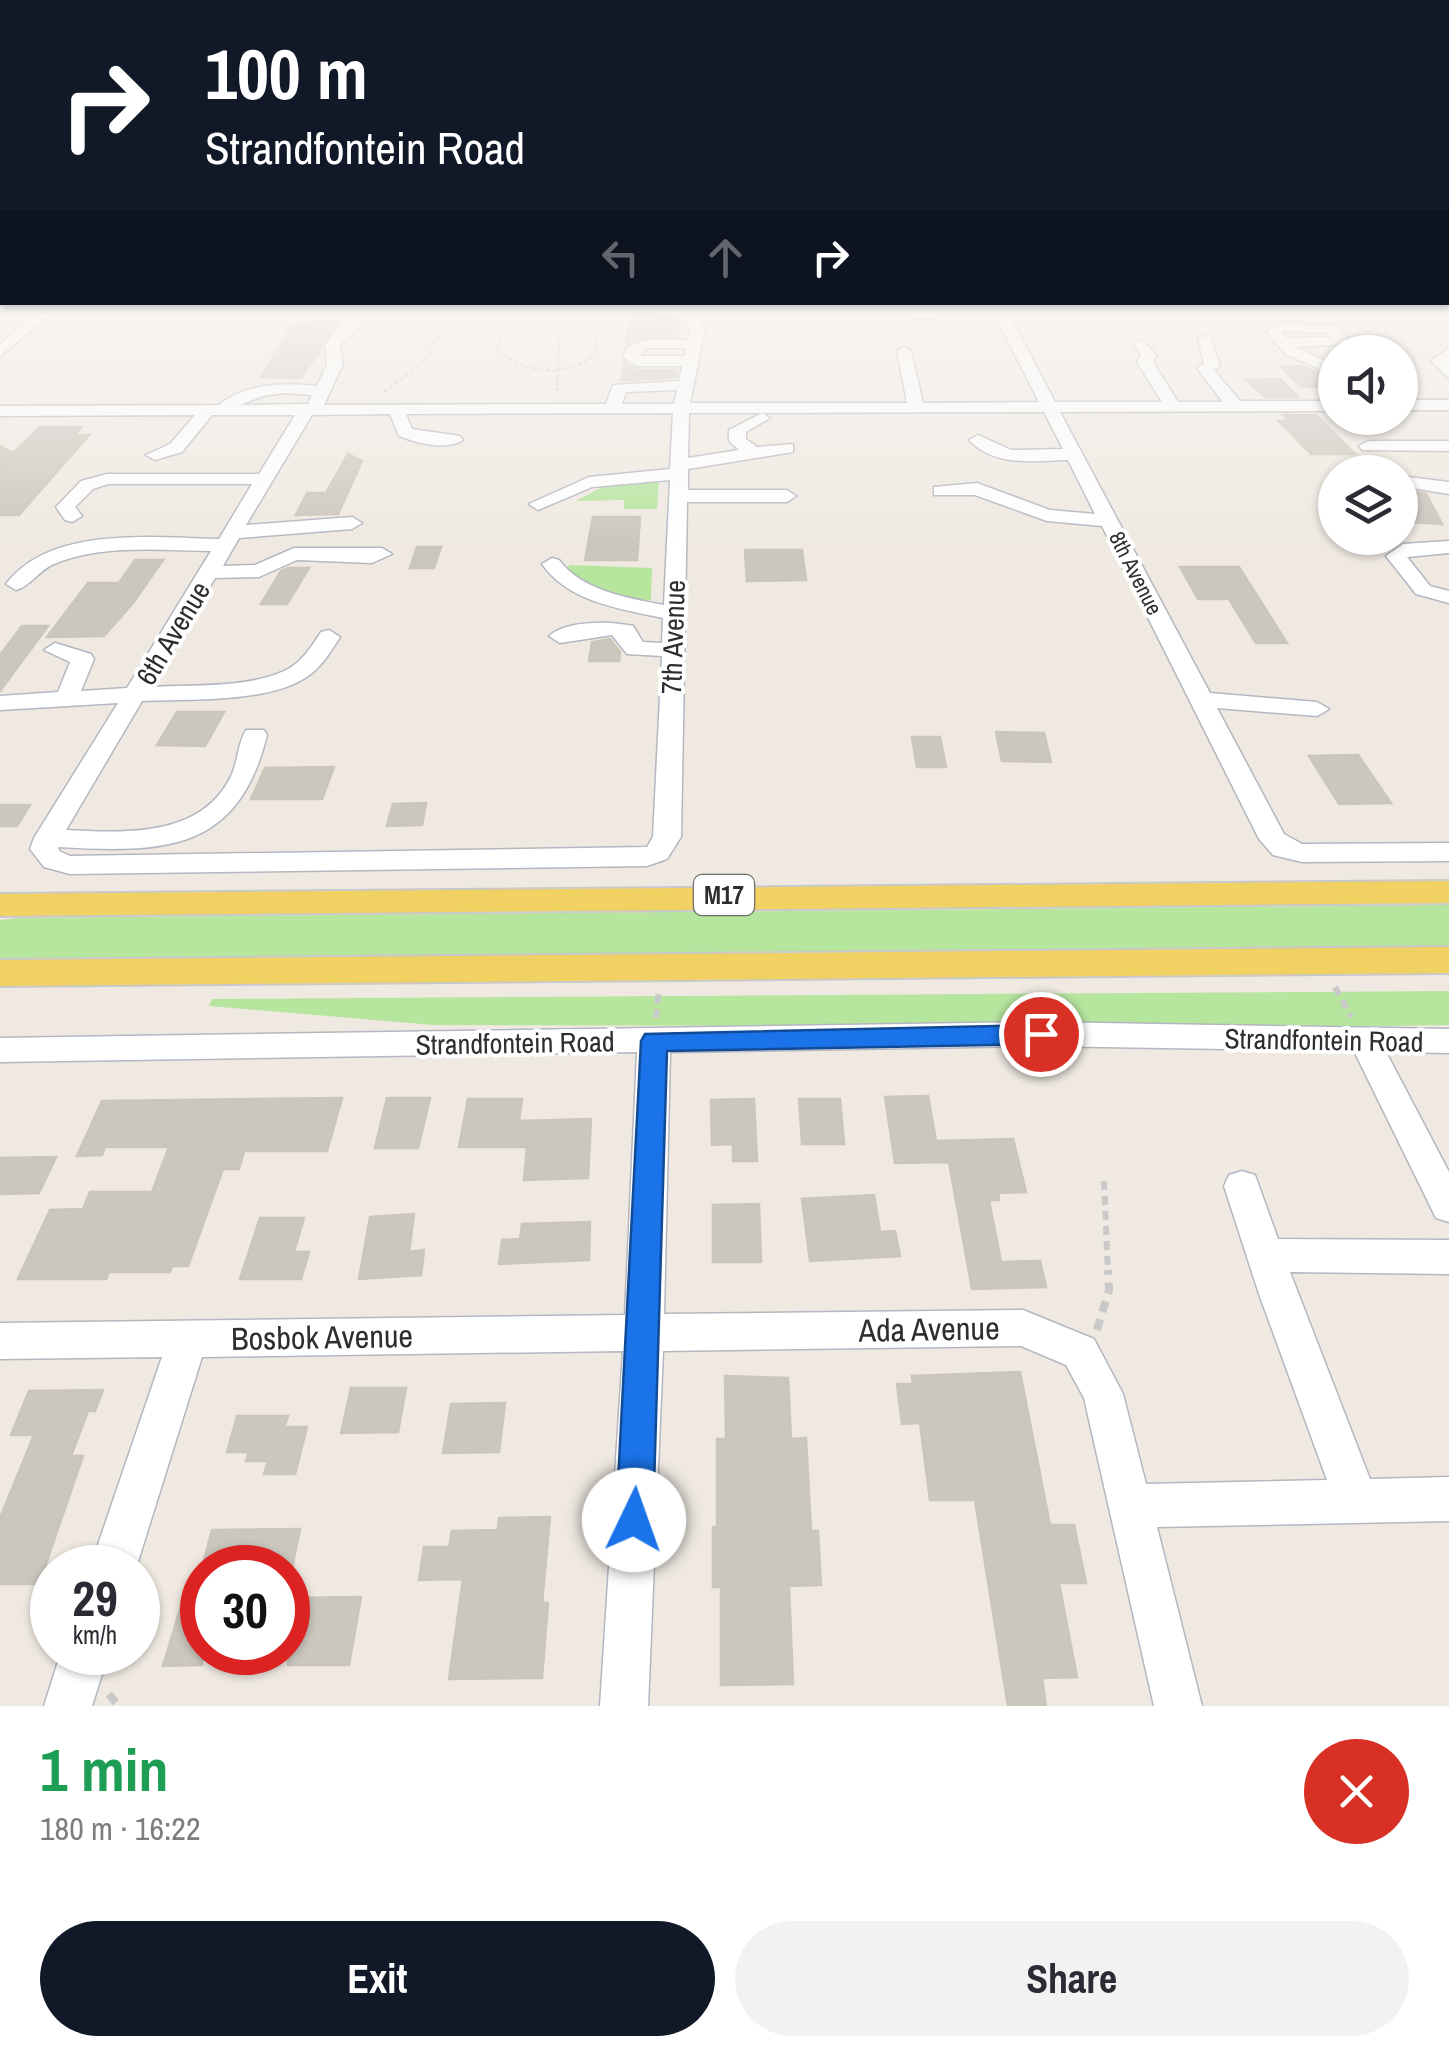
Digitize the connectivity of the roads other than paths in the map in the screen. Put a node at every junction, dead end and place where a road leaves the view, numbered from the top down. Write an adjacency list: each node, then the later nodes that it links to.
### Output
1 (324, 387): 9 (street, 6th Avenue)
2 (686, 387): 7 (street, 7th Avenue)
3 (910, 387): 13 (street)
4 (1040, 387): 14 (street, 8th Avenue)
5 (1160, 387): 11 (street)
6 (1219, 387): 12 (street)
7 (684, 397): 13 (street); 15 (street); 28 (street, 7th Avenue)
8 (1318, 403): 12 (street)
9 (315, 404): 15 (street); 16 (street); 29 (street, 6th Avenue)
10 (1418, 405): 18 (street)
11 (1172, 406): 12 (street); 14 (street)
12 (1235, 406)
13 (916, 407): 14 (street)
14 (1051, 407): 27 (street, 8th Avenue)
15 (396, 409): 20 (street)
16 (215, 410): 17 (street); 25 (street)
17 (0, 411)
18 (1444, 413)
19 (762, 418): 26 (street)
20 (454, 440)
21 (978, 440): 27 (street)
22 (1368, 446): 23 (street)
23 (1449, 446)
24 (787, 448): 26 (street)
25 (156, 454)
26 (754, 454): 28 (street)
27 (1076, 454): 36 (street, 8th Avenue)
28 (678, 478): 33 (street); 34 (street); 45 (street, 7th Avenue)
29 (267, 479): 35 (street); 38 (street, 6th Avenue)
30 (1418, 484): 31 (street)
31 (1449, 488)
32 (941, 491): 36 (street)
33 (788, 496)
34 (538, 504)
35 (72, 516)
36 (1110, 521): 52 (street, 8th Avenue)
37 (352, 524): 38 (street)
38 (231, 538): 42 (street, 6th Avenue); 43 (street)
39 (1449, 547): 44 (street)
40 (382, 554): 42 (street)
41 (552, 564): 45 (street)
42 (210, 572): 50 (street, 6th Avenue)
43 (16, 584)
44 (1449, 597)
45 (674, 613): 49 (street, 7th Avenue)
46 (560, 636): 49 (street)
47 (329, 637): 50 (street)
48 (55, 650): 51 (street)
49 (672, 650): 56 (street, 7th Avenue)
50 (136, 694): 51 (street); 56 (street, 6th Avenue)
51 (69, 698): 53 (street)
52 (1202, 700): 54 (street); 57 (street, 8th Avenue)
53 (0, 702)
54 (1317, 709)
55 (256, 735): 56 (street)
56 (48, 847)
57 (1449, 852)
58 (1449, 892): 59 (main road, M17)
59 (0, 905)
60 (1449, 960): 61 (main road)
61 (0, 974)
62 (1449, 1040): 64 (street, Strandfontein Road)
63 (654, 1041): 64 (street, Strandfontein Road); 65 (street, Strandfontein Road); 70 (street)
64 (1364, 1042): 67 (street)
65 (0, 1050)
66 (1242, 1186): 68 (street)
67 (1449, 1207)
68 (1265, 1255): 69 (street); 74 (street)
69 (1449, 1258)
70 (644, 1333): 71 (street, Bosbok Avenue); 75 (street, Ada Avenue); 79 (street)
71 (188, 1339): 72 (street, Bosbok Avenue); 76 (street)
72 (0, 1341)
73 (1449, 1499): 74 (street)
74 (1356, 1501): 75 (street)
75 (1130, 1506): 80 (street)
76 (121, 1545)
77 (78, 1675): 78 (street)
78 (68, 1706)
79 (624, 1706)
80 (1178, 1706)

